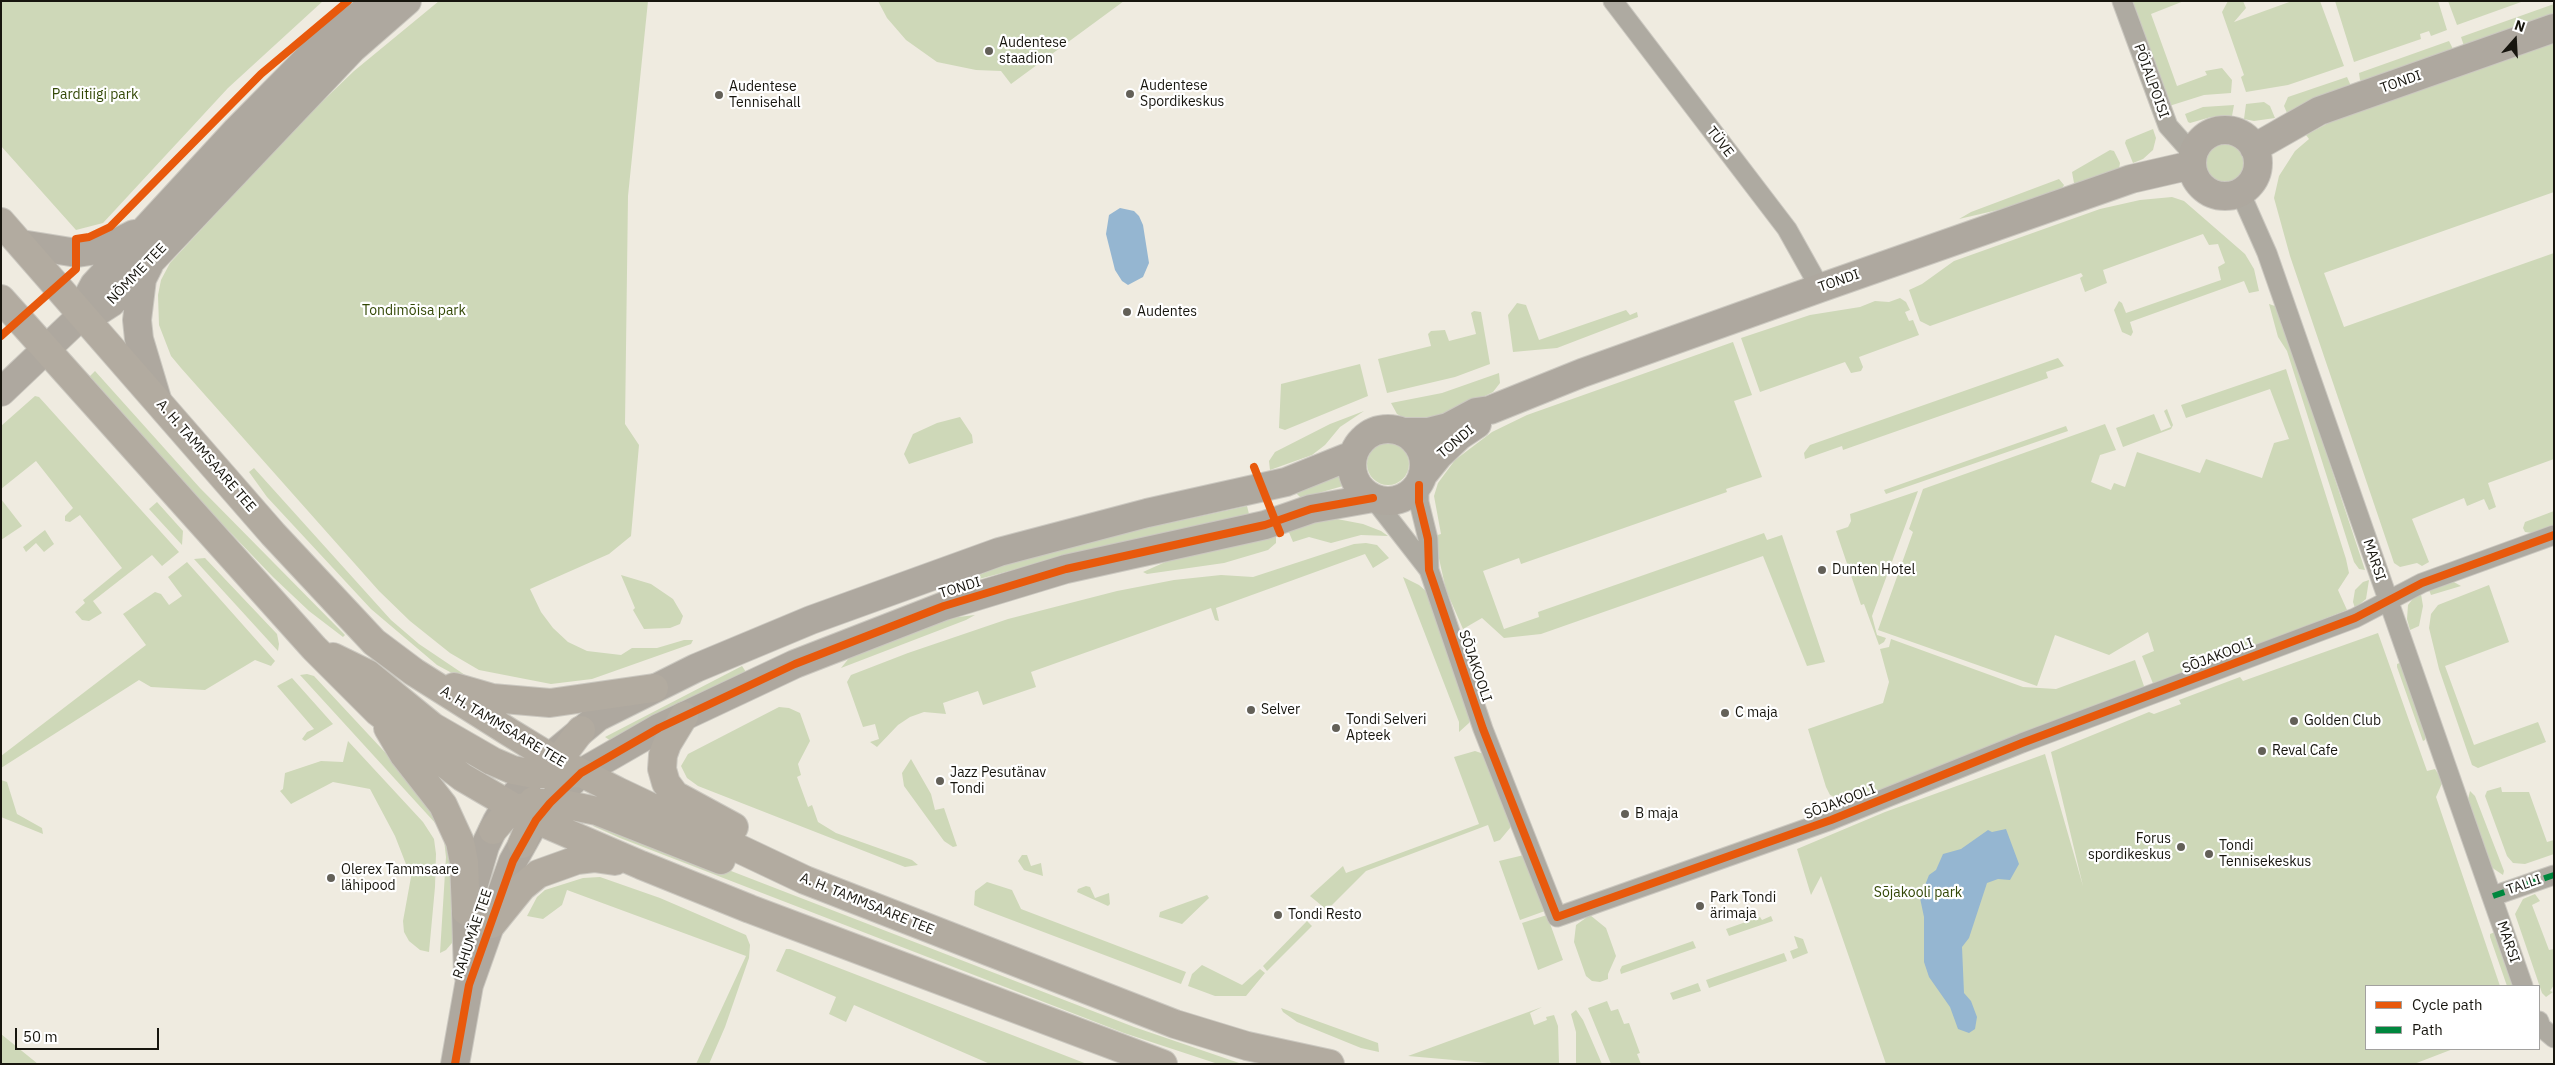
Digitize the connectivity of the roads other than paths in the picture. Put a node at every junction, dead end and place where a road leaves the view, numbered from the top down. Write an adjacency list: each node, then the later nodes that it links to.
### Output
1 (377, 1): 10 (street, NÕMME TEE)
2 (407, 1): 12 (street, NÕMME TEE)
3 (1613, 1): 13 (street, TÜVE)
4 (2122, 1): 7 (street, PÖIALPOISI)
5 (2554, 28): 6 (street, TONDI)
6 (2254, 148): 7 (street); 8 (street)
7 (2192, 160): 8 (street); 13 (street, TONDI)
8 (2240, 192): 26 (street, MARSI)
9 (1, 222): 11 (main road, A. H. TAMMSAARE TEE)
10 (149, 227): 11 (street); 15 (street, NÕMME TEE)
11 (21, 244): 15 (main road, A. H. TAMMSAARE TEE)
12 (151, 259): 15 (street, NÕMME TEE); 18 (street)
13 (1820, 288): 19 (street, TONDI)
14 (1, 298): 16 (main road)
15 (82, 315): 16 (street); 18 (main road, A. H. TAMMSAARE TEE)
16 (47, 348): 17 (street); 27 (main road)
17 (1, 392)
18 (157, 399): 28 (main road, A. H. TAMMSAARE TEE)
19 (1490, 410): 20 (street, TONDI); 22 (street, TONDI)
20 (1402, 432): 21 (street); 22 (street)
21 (1353, 455): 23 (street); 29 (street, TONDI)
22 (1420, 480): 23 (street); 25 (street, SÕJAKOOLI)
23 (1373, 498): 25 (street, SÕJAKOOLI); 31 (street, TONDI)
24 (2554, 535): 26 (street, SÕJAKOOLI)
25 (1429, 570): 26 (street, SÕJAKOOLI)
26 (2388, 601): 40 (street, MARSI)
27 (314, 648): 30 (main road); 33 (main road, A. H. TAMMSAARE TEE)
28 (414, 672): 29 (main road); 33 (main road, A. H. TAMMSAARE TEE)
29 (654, 688): 32 (street, TONDI)
30 (378, 712): 34 (main road); 41 (main road)
31 (684, 716): 33 (street, TONDI); 39 (main road)
32 (581, 730): 33 (main road)
33 (556, 768): 34 (main road); 34 (street, TONDI); 39 (main road, A. H. TAMMSAARE TEE)
34 (529, 810): 35 (main road); 36 (main road); 37 (main road); 39 (main road)
35 (493, 830): 41 (street, RAHUMÄE TEE)
36 (522, 844): 42 (street, RAHUMÄE TEE)
37 (641, 865): 42 (main road); 46 (main road)
38 (2554, 875): 40 (street, TALLI)
39 (805, 880): 47 (main road, A. H. TAMMSAARE TEE)
40 (2493, 896): 44 (street, MARSI)
41 (466, 911): 43 (street, RAHUMÄE TEE)
42 (492, 924): 43 (street, RAHUMÄE TEE)
43 (469, 985): 45 (street, RAHUMÄE TEE)
44 (2523, 985)
45 (455, 1064)
46 (1163, 1064)
47 (1330, 1064)

